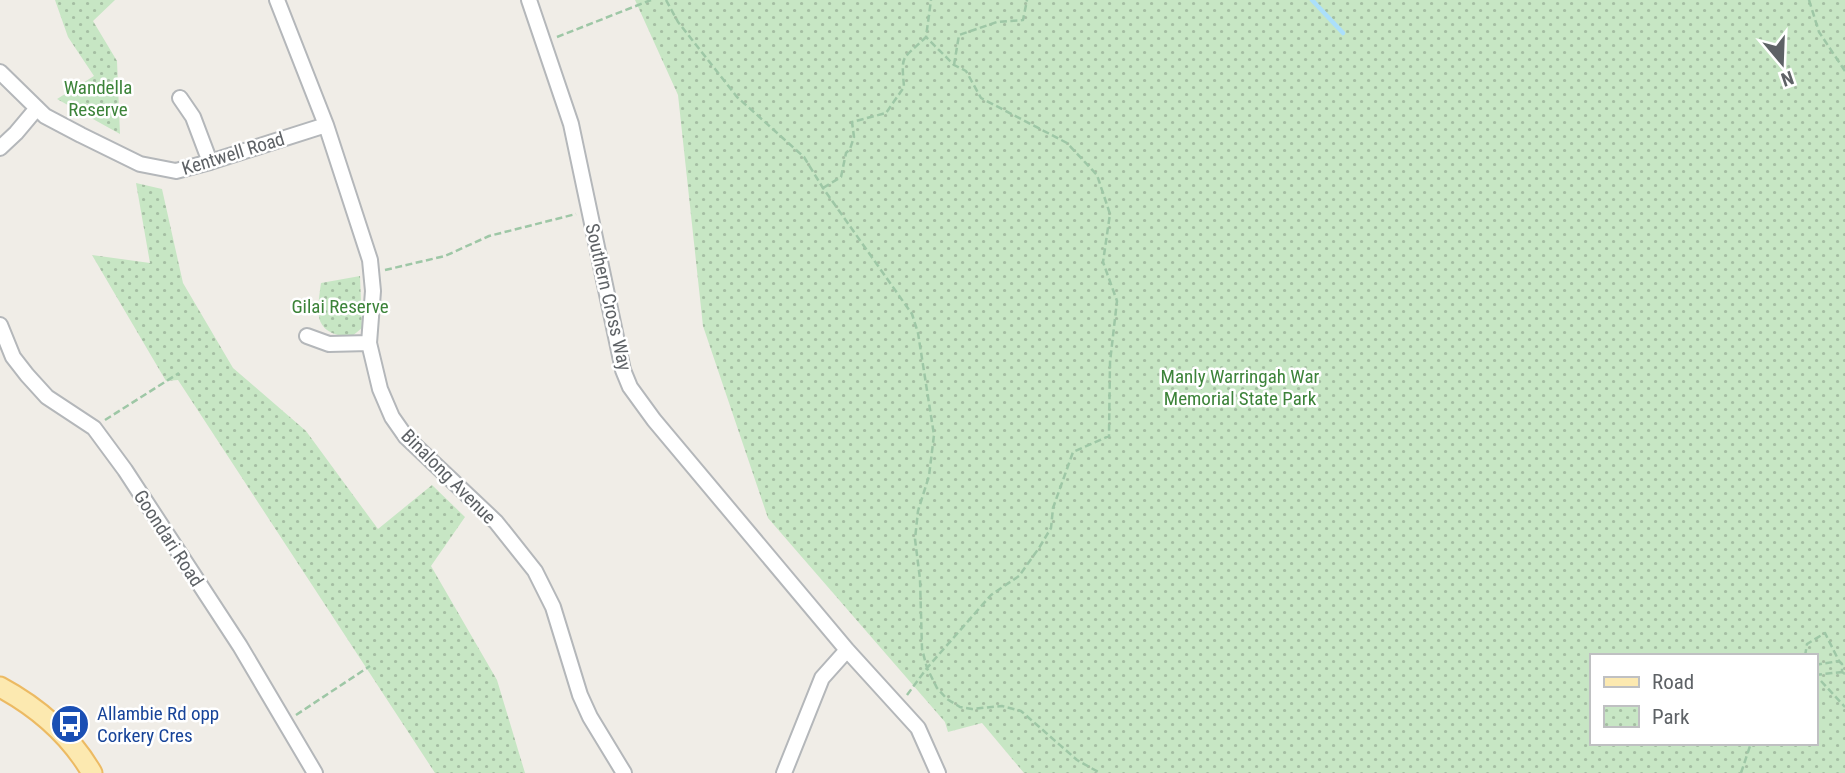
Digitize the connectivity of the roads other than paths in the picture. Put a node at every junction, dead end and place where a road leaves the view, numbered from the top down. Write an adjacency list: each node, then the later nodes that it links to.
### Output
1 (277, 0): 6 (street, Binalong Avenue)
2 (529, 0): 12 (street, Southern Cross Way)
3 (0, 72): 5 (street, Kentwell Road)
4 (180, 98): 8 (street)
5 (37, 108): 7 (street); 8 (street, Kentwell Road)
6 (326, 125): 8 (street, Kentwell Road); 11 (street, Binalong Avenue)
7 (0, 148)
8 (210, 162)
9 (0, 325): 15 (street, Goondari Road)
10 (307, 335): 11 (street)
11 (369, 343): 16 (street, Binalong Avenue)
12 (847, 650): 17 (street); 18 (street, Southern Cross Way)
13 (0, 687): 14 (main road)
14 (92, 773)
15 (315, 773)
16 (624, 773)
17 (784, 773)
18 (938, 773)

